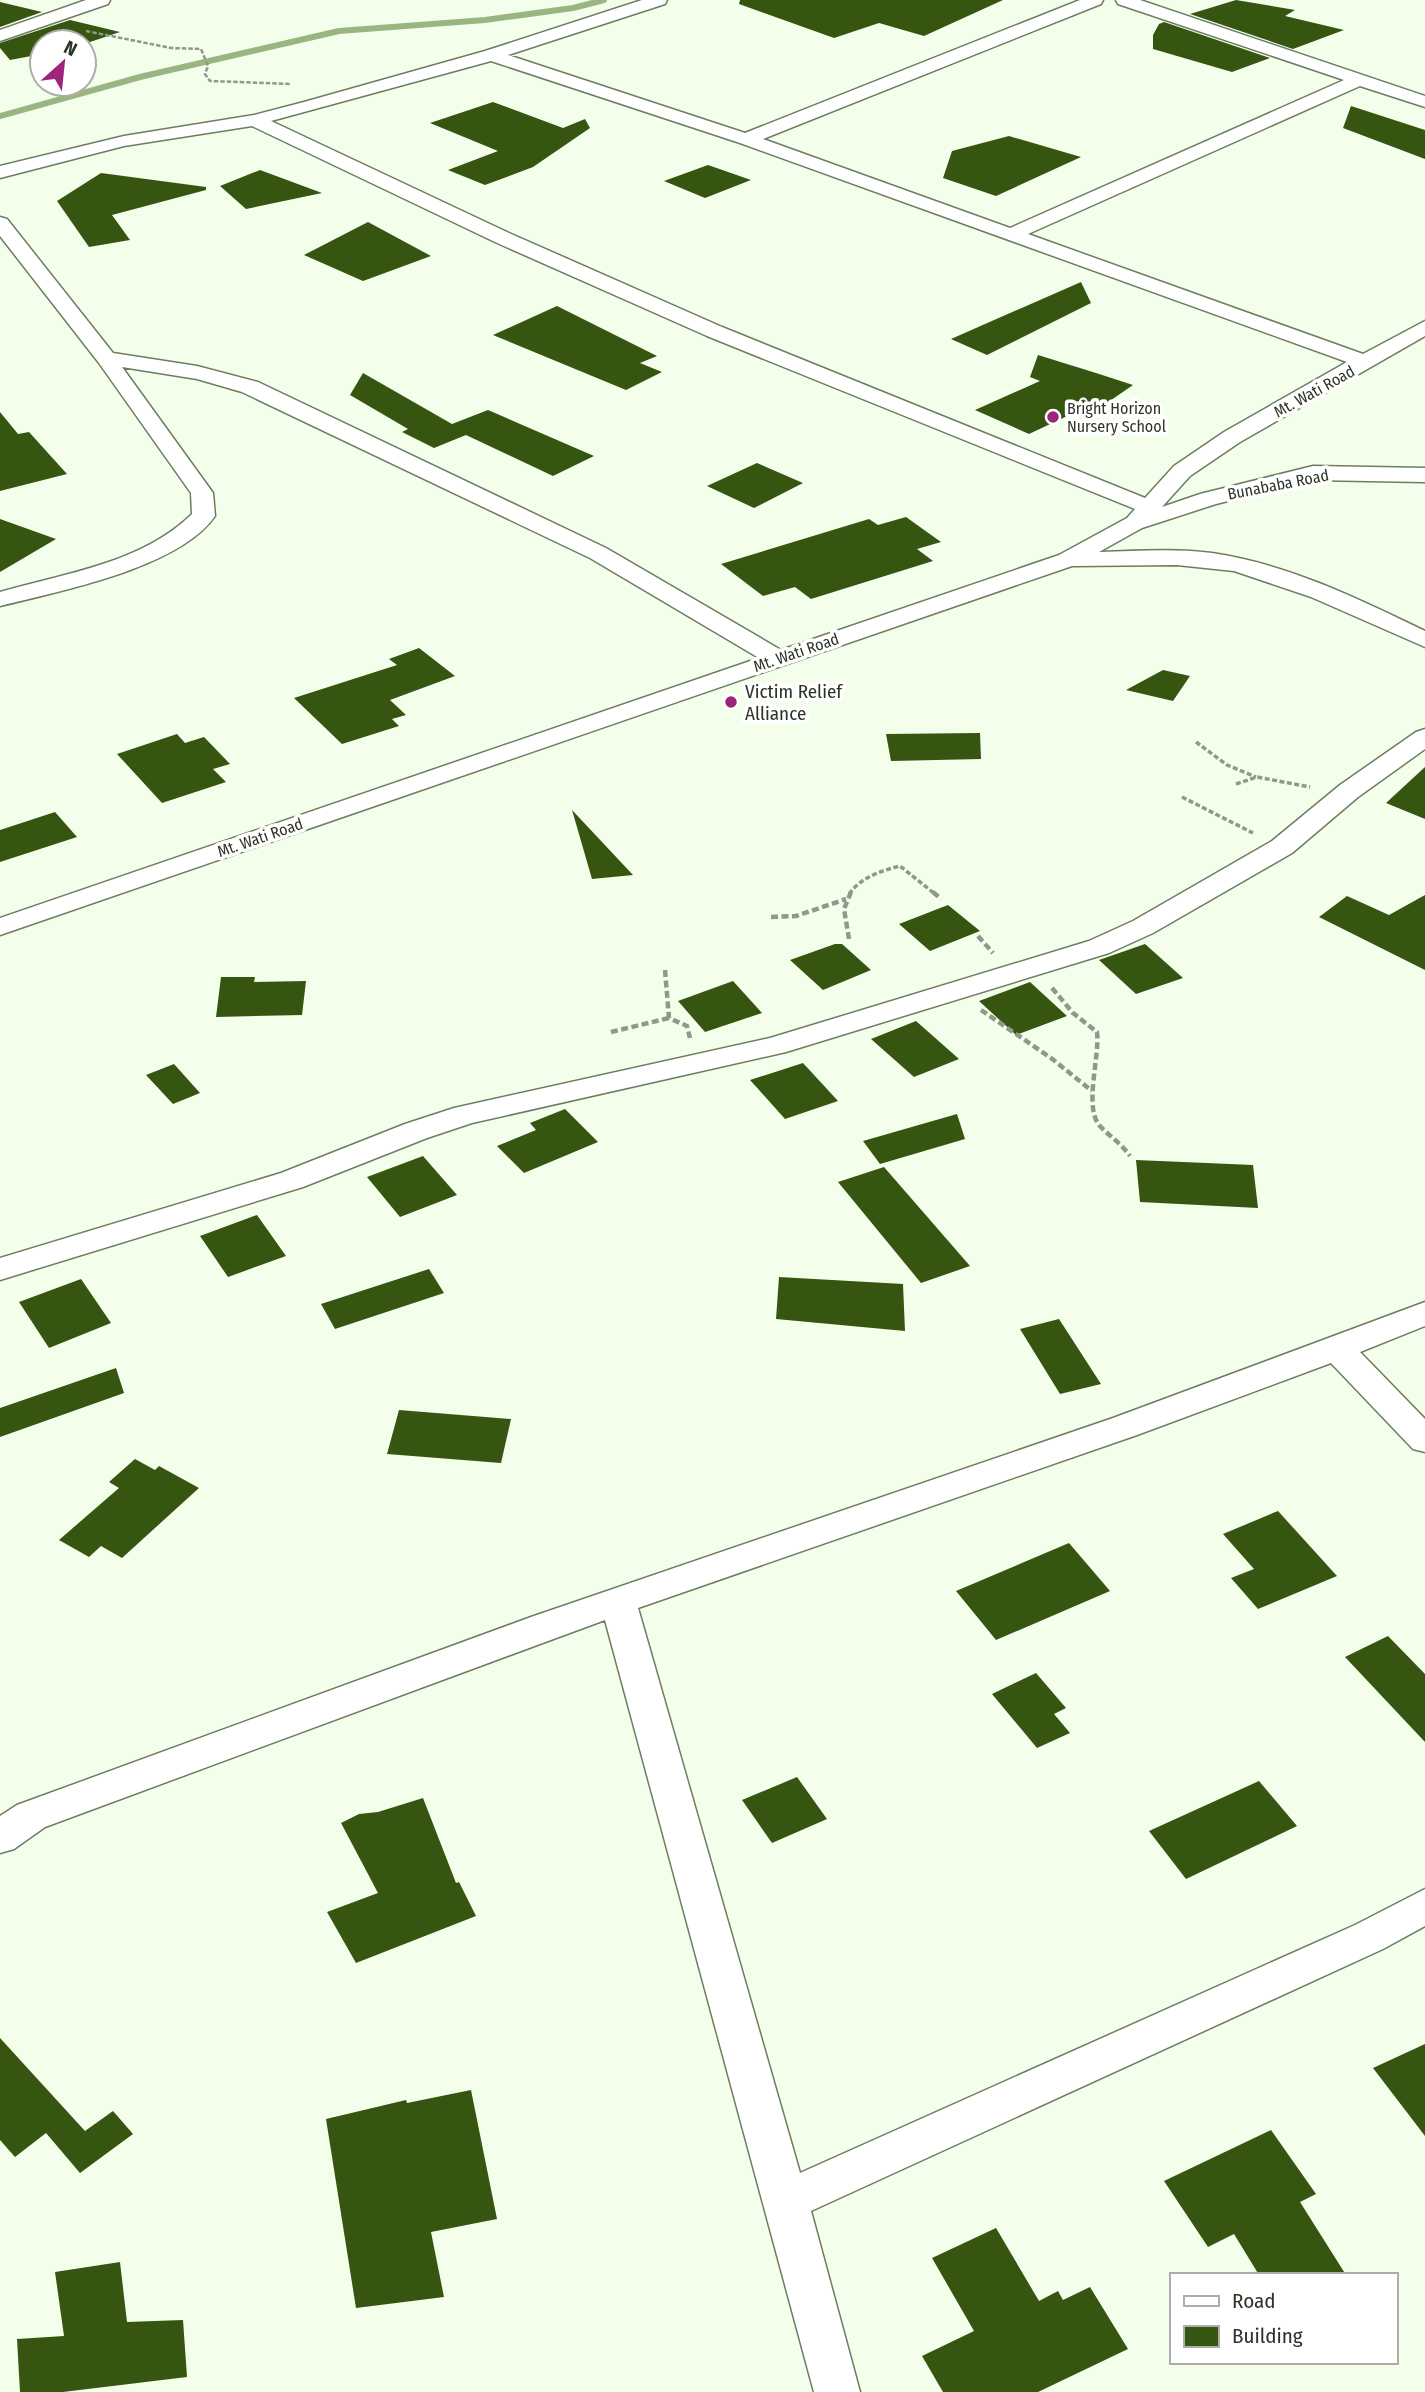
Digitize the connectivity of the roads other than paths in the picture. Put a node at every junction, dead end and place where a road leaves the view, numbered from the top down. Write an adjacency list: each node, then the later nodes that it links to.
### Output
1 (102, 0): 5 (street)
2 (659, 0): 6 (street)
3 (1095, 0): 10 (street)
4 (1124, 0): 7 (street)
5 (0, 36)
6 (491, 55): 9 (street); 10 (street)
7 (1359, 80): 8 (street); 13 (street)
8 (1425, 102)
9 (254, 120): 11 (street); 18 (street)
10 (746, 139): 13 (street)
11 (0, 172)
12 (0, 223): 15 (street)
13 (1012, 234): 16 (street)
14 (1425, 327): 16 (street, Mt. Wati Road)
15 (106, 359): 20 (street); 22 (street)
16 (1366, 362): 18 (street, Mt. Wati Road)
17 (1425, 475): 18 (street, Bunababa Road)
18 (1142, 515): 19 (street, Mt. Wati Road)
19 (1068, 561): 21 (street); 22 (street, Mt. Wati Road)
20 (0, 599)
21 (1425, 640)
22 (778, 659): 24 (street, Mt. Wati Road)
23 (1425, 737): 25 (street)
24 (0, 928)
25 (0, 1269)
26 (1425, 1312): 27 (street)
27 (1337, 1349): 28 (street); 29 (street)
28 (1425, 1440)
29 (618, 1601): 30 (street); 32 (street)
30 (10, 1824)
31 (1425, 1906): 32 (street)
32 (786, 2201): 33 (street)
33 (837, 2392)

